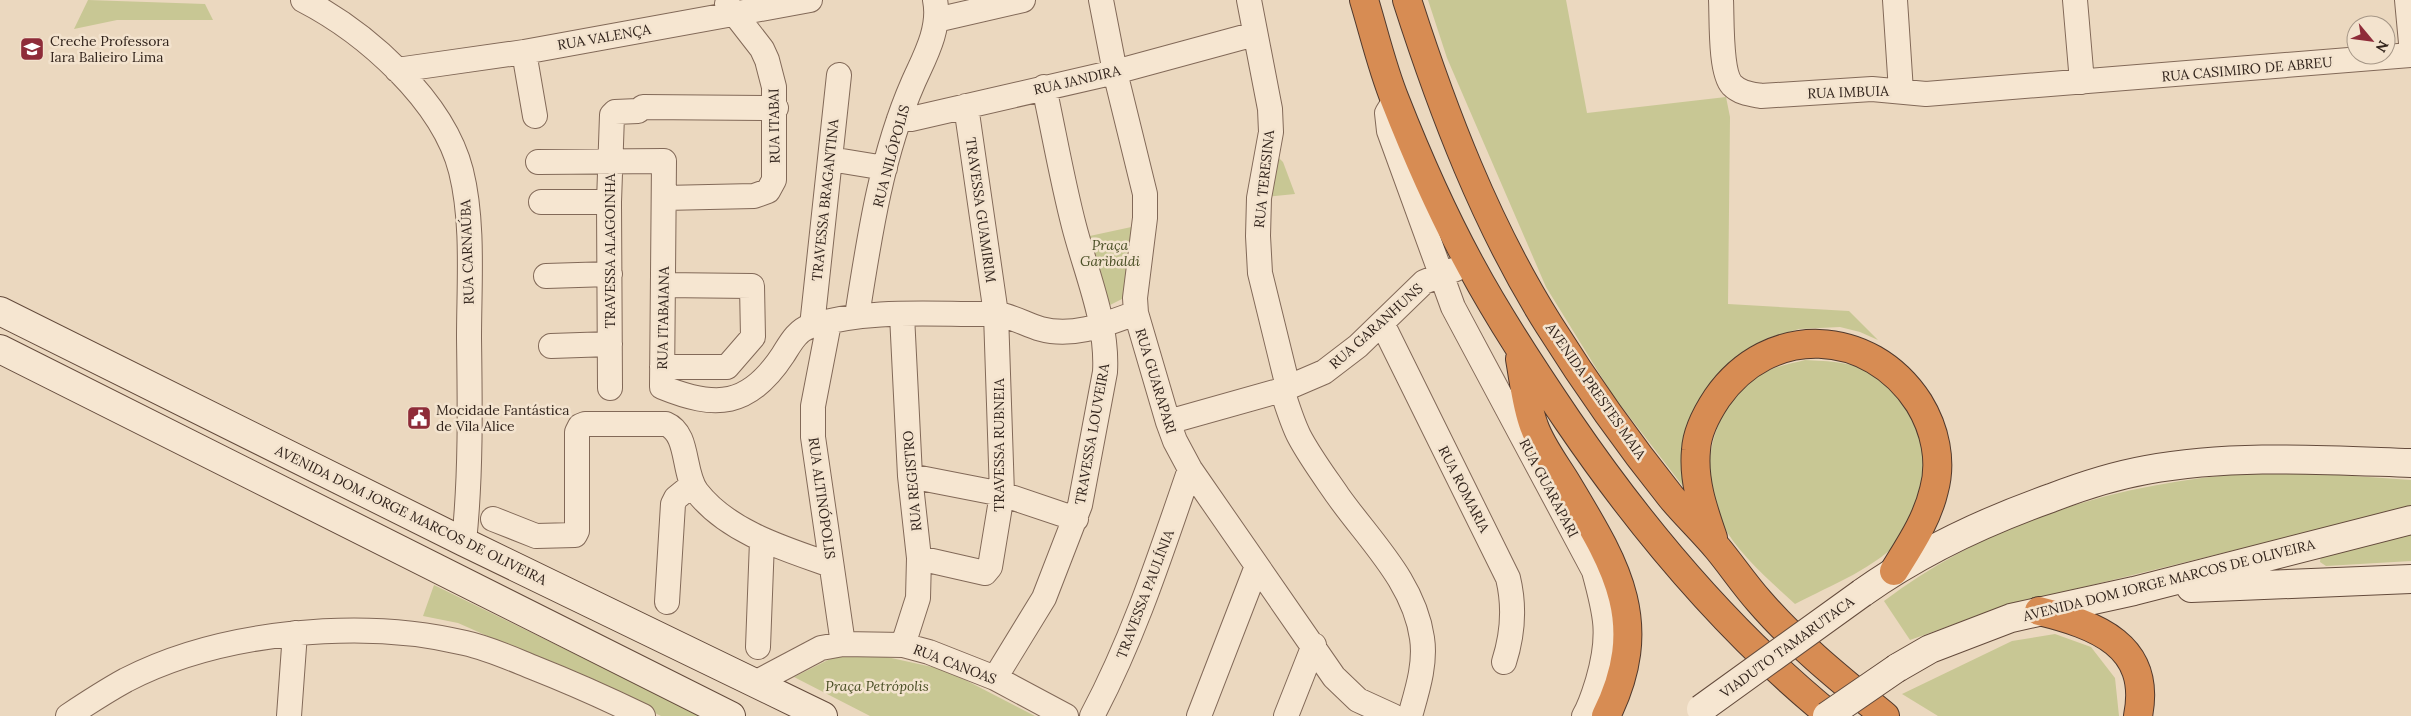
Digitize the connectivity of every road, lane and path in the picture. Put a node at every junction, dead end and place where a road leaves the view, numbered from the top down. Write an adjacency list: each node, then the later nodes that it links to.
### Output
1 (303, 0): 18 (street, RUA CARNAÚBA)
2 (810, 0): 12 (street, RUA VALENÇA)
3 (1023, 0): 13 (street)
4 (1101, 0): 19 (street, RUA GUARAPARI)
5 (1249, 0): 14 (street, RUA TERESINA)
6 (1364, 0): 24 (highway)
7 (1407, 0): 67 (highway, AVENIDA PRESTES MAIA)
8 (1721, 0): 23 (street, RUA IMBUIA)
9 (1895, 0): 23 (street)
10 (2075, 0): 21 (street)
11 (2408, 0): 15 (street)
12 (729, 7): 16 (street, RUA VALENÇA); 26 (street, RUA ITABAI)
13 (936, 10): 28 (street, RUA NILÓPOLIS)
14 (1255, 34): 19 (street, RUA JANDIRA); 55 (street, RUA TERESINA)
15 (2411, 43)
16 (524, 52): 18 (street, RUA VALENÇA); 27 (street)
17 (2411, 55): 21 (street, RUA CASIMIRO DE ABREU)
18 (397, 70): 66 (street, RUA CARNAÚBA)
19 (1115, 72): 22 (street, RUA JANDIRA); 43 (street, RUA GUARAPARI)
20 (839, 75): 29 (street, TRAVESSA BRAGANTINA)
21 (2082, 82): 23 (street, RUA IMBUIA)
22 (1044, 87): 25 (street, RUA JANDIRA); 48 (street, TRAVESSA LOUVEIRA)
23 (1900, 91)
24 (1395, 100): 36 (highway); 38 (street, RUA GUARAPARI)
25 (966, 106): 28 (street, RUA JANDIRA); 42 (street, TRAVESSA GUAMIRIM)
26 (776, 108): 30 (street, TRAVESSA ALAGOINHA); 33 (street, RUA ITABAI)
27 (535, 116)
28 (898, 119): 32 (street, RUA NILÓPOLIS)
29 (830, 159): 32 (street); 47 (street, TRAVESSA BRAGANTINA)
30 (610, 161): 31 (street, RUA ITABAIANA); 33 (street, RUA ITABAIANA); 35 (street, TRAVESSA ALAGOINHA)
31 (538, 162)
32 (885, 168): 45 (street, RUA NILÓPOLIS)
33 (664, 198): 40 (street, RUA ITABAIANA)
34 (541, 202): 35 (street)
35 (609, 202): 37 (street, TRAVESSA ALAGOINHA)
36 (1470, 264): 38 (street, RUA GARANHUNS); 51 (highway)
37 (610, 274): 39 (street); 49 (street, TRAVESSA ALAGOINHA)
38 (1442, 275): 46 (street, RUA GARANHUNS); 97 (street, RUA GUARAPARI)
39 (546, 276)
40 (663, 285): 53 (street, RUA ITABAIANA); 53 (street)
41 (0, 311): 66 (main road, AVENIDA DOM JORGE MARCOS DE OLIVEIRA)
42 (996, 314): 44 (street, RUA ITABAIANA); 48 (street, RUA ITABAIANA); 61 (street, TRAVESSA RUBNEIA)
43 (1136, 314): 48 (street, RUA ITABAIANA); 56 (street, RUA GUARAPARI)
44 (902, 315): 45 (street, RUA ITABAIANA); 59 (street, RUA REGISTRO)
45 (857, 316): 47 (street, RUA ITABAIANA)
46 (1382, 323): 55 (street, RUA GARANHUNS); 81 (street, RUA ROMARIA)
47 (820, 324): 53 (street, RUA ITABAIANA); 69 (street, RUA ALTINÓPOLIS)
48 (1102, 327): 63 (street, TRAVESSA LOUVEIRA)
49 (610, 344): 50 (street); 54 (street, TRAVESSA ALAGOINHA)
50 (551, 346)
51 (1518, 347): 98 (highway); 100 (highway)
52 (0, 349): 89 (main road)
53 (662, 367)
54 (610, 388)
55 (1285, 388): 56 (street, RUA GARANHUNS); 96 (street, RUA TERESINA)
56 (1168, 422): 58 (street, RUA GUARAPARI)
57 (2411, 463): 72 (main road)
58 (1190, 469): 70 (street, RUA GUARAPARI); 92 (street, TRAVESSA PAULÍNIA)
59 (910, 476): 61 (street); 68 (street, RUA REGISTRO)
60 (692, 484): 62 (street); 65 (street); 74 (street)
61 (1002, 494): 63 (street); 68 (street, TRAVESSA RUBNEIA)
62 (493, 518)
63 (1076, 519): 82 (street, TRAVESSA LOUVEIRA)
64 (2411, 520): 73 (main road, AVENIDA DOM JORGE MARCOS DE OLIVEIRA)
65 (762, 541): 69 (street); 80 (street)
66 (464, 542): 83 (main road, AVENIDA DOM JORGE MARCOS DE OLIVEIRA)
67 (1717, 549): 72 (highway); 101 (highway, AVENIDA PRESTES MAIA)
68 (919, 558): 78 (street, RUA REGISTRO)
69 (831, 565): 77 (street, RUA ALTINÓPOLIS)
70 (1257, 566): 79 (street, RUA GUARAPARI); 93 (street)
71 (2411, 579): 73 (main road)
72 (1876, 583): 85 (main road, VIADUTO TAMARUTACA, bridge)
73 (2134, 591): 75 (main road, AVENIDA DOM JORGE MARCOS DE OLIVEIRA)
74 (667, 602)
75 (2039, 611): 99 (main road, AVENIDA DOM JORGE MARCOS DE OLIVEIRA, bridge); 102 (highway)
76 (295, 633): 84 (street); 86 (street); 87 (street)
77 (843, 644): 78 (street, RUA CANOAS); 83 (street, RUA CANOAS)
78 (903, 645): 82 (street, RUA CANOAS)
79 (1314, 645): 94 (street); 95 (street, RUA GUARAPARI)
80 (758, 647)
81 (1504, 662)
82 (995, 678): 91 (street, RUA CANOAS)
83 (755, 683): 90 (main road, AVENIDA DOM JORGE MARCOS DE OLIVEIRA)
84 (597, 705): 88 (street)
85 (1697, 712)
86 (72, 714)
87 (290, 716)
88 (643, 716)
89 (731, 716)
90 (823, 716)
91 (1066, 716)
92 (1092, 716)
93 (1198, 716)
94 (1286, 716)
95 (1393, 716)
96 (1410, 716)
97 (1584, 716)
98 (1606, 716)
99 (1827, 716)
100 (1831, 716)
101 (1885, 716)
102 (2138, 716)

